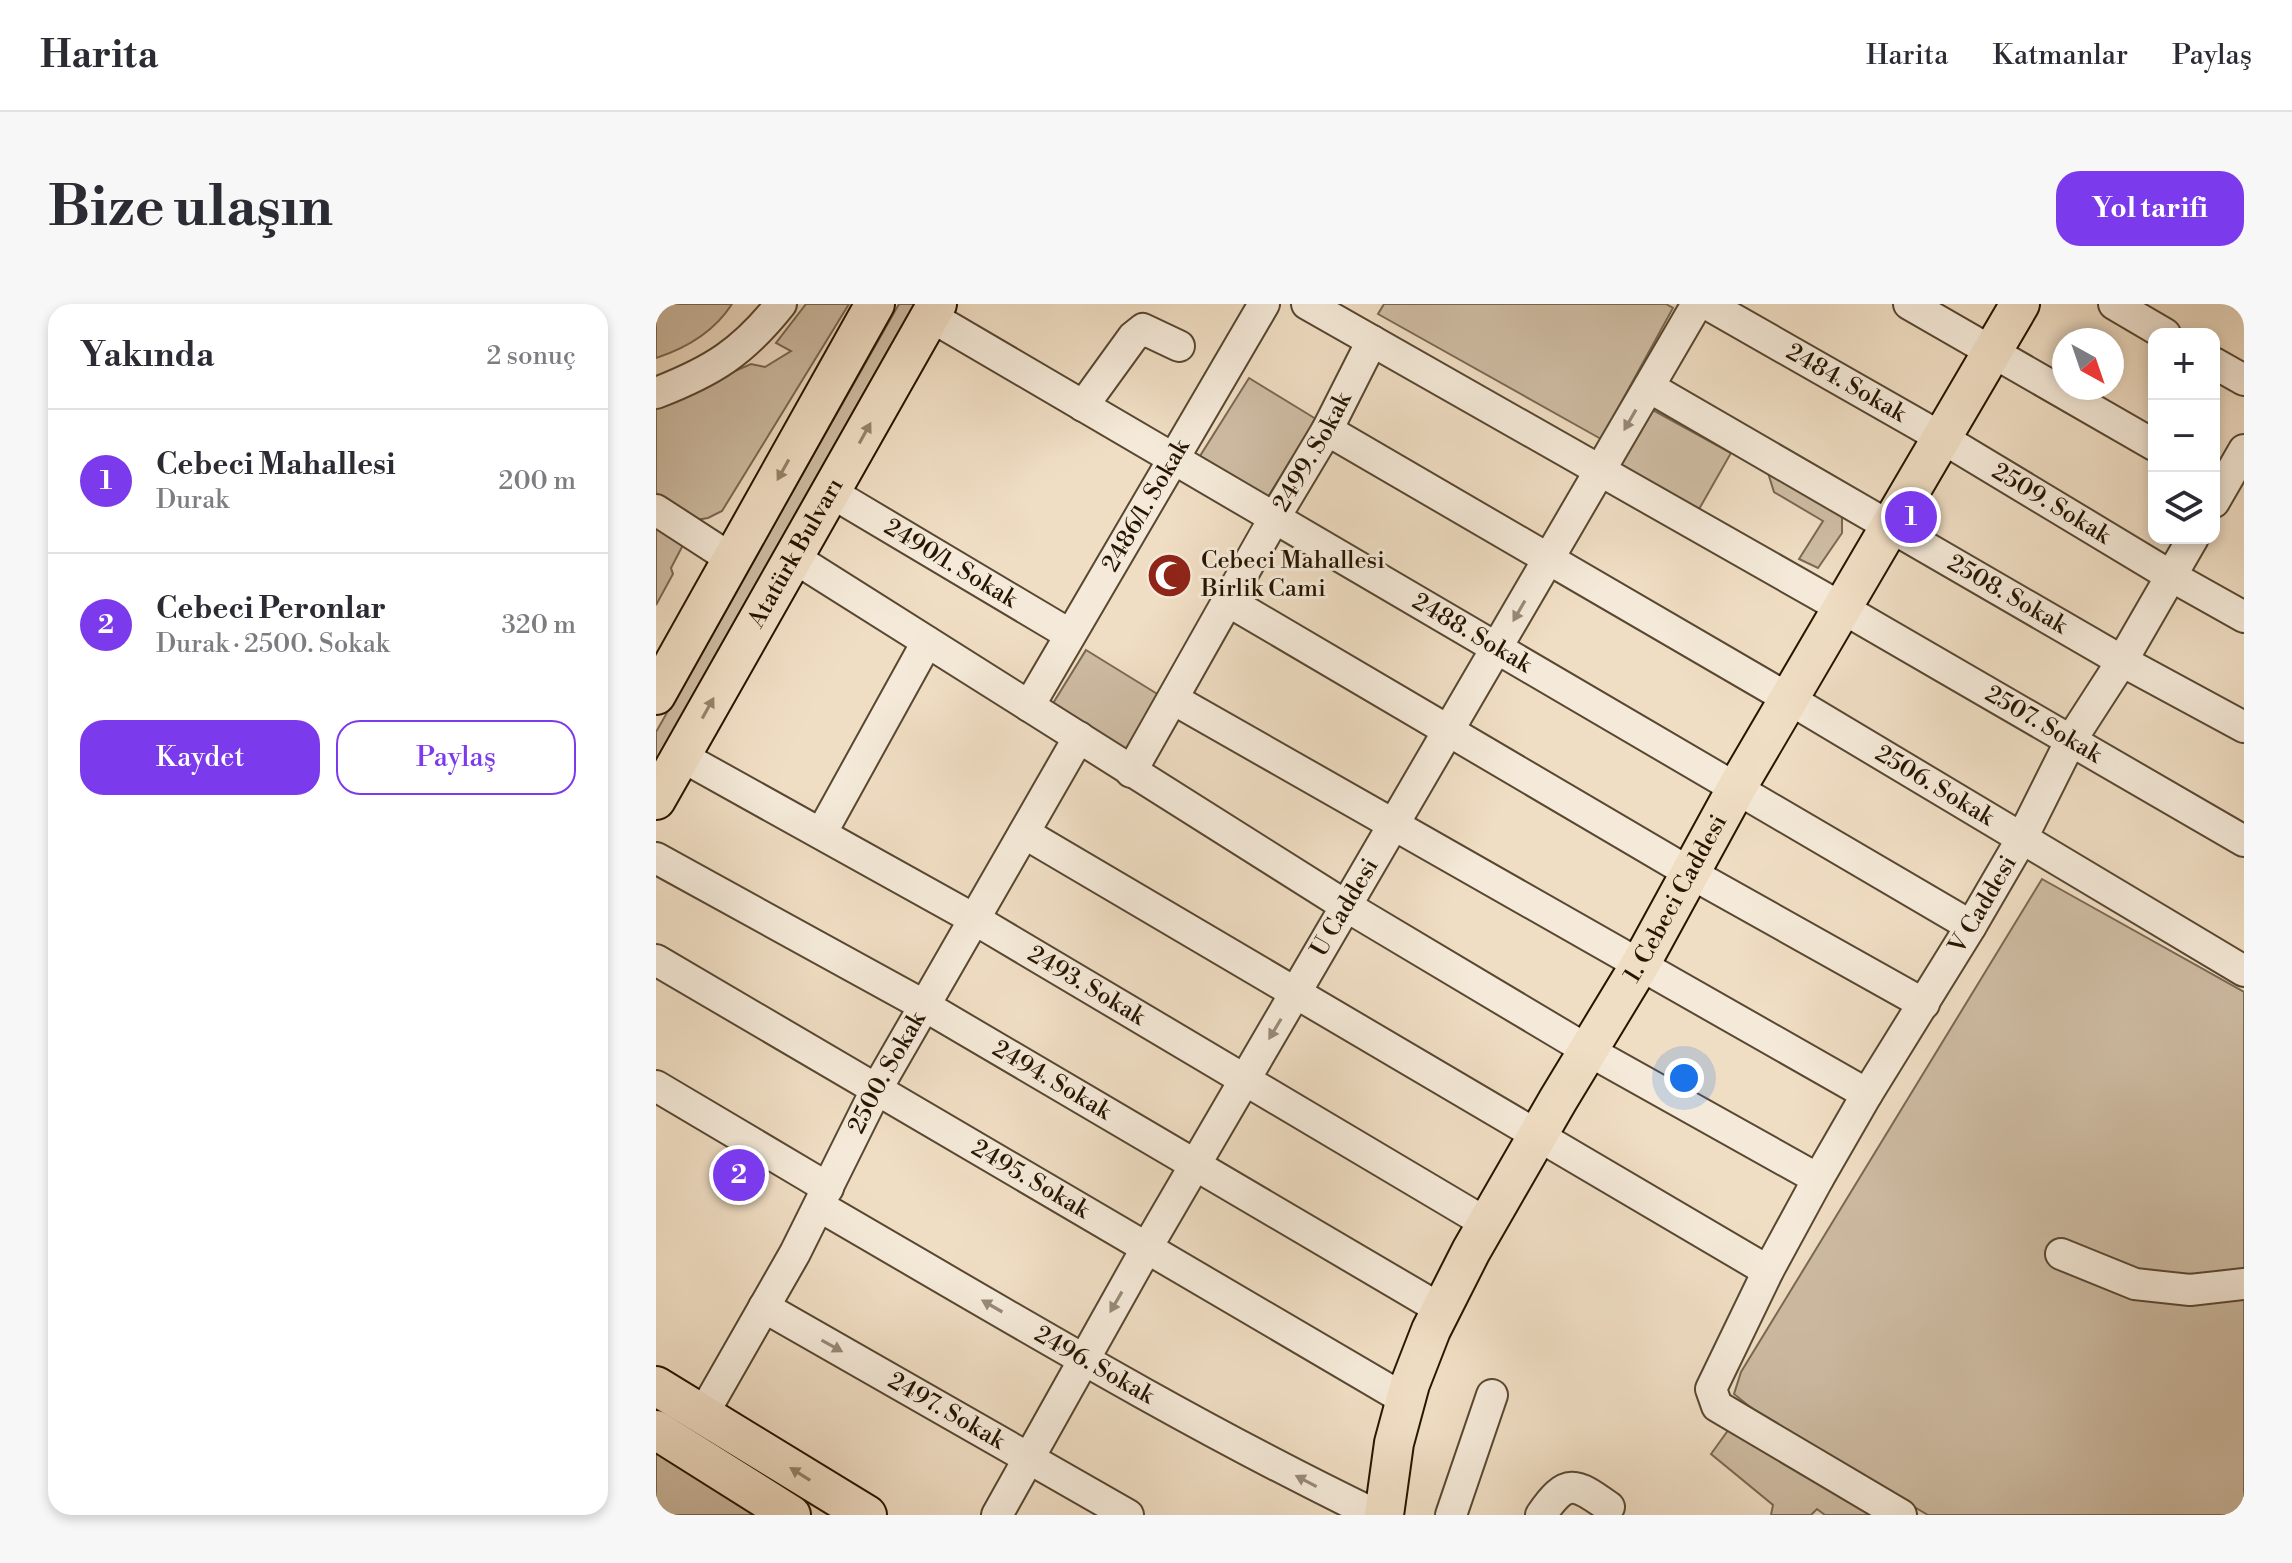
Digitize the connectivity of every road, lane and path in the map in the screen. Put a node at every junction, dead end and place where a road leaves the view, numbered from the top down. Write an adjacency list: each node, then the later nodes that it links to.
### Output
1 (781, 304): 19 (street)
2 (875, 304): 35 (main road, one-way to 35)
3 (1264, 304): 25 (street, 2486/1. Sokak)
4 (1307, 304): 11 (street, 2507. Sokak)
5 (1697, 304): 18 (street, U Caddesi)
6 (1707, 304): 22 (street, 2484. Sokak)
7 (1909, 304): 15 (street)
8 (2020, 304): 15 (main road, 1. Cebeci Caddesi)
9 (2114, 304): 12 (street)
10 (933, 310): 20 (street, 2488. Sokak); 28 (main road, Atatürk Bulvarı, one-way to 10)
11 (1345, 313): 13 (street, 2507. Sokak)
12 (2155, 328)
13 (1372, 341): 21 (street, 2499. Sokak); 26 (street, 2507. Sokak)
14 (1179, 346): 20 (street)
15 (1992, 352): 22 (main road, 1. Cebeci Caddesi); 23 (street)
16 (2220, 366): 17 (street)
17 (2244, 380)
18 (1649, 387): 26 (street, U Caddesi, one-way to 26); 31 (street, 2508. Sokak)
19 (656, 393)
20 (1083, 406): 25 (street, 2488. Sokak)
21 (1327, 430): 30 (street, 2499. Sokak); 34 (street, 2506. Sokak)
22 (1942, 438): 31 (main road, 1. Cebeci Caddesi); 36 (street, 2509. Sokak)
23 (2148, 442)
24 (2244, 450): 27 (street)
25 (1172, 458): 30 (street, 2488. Sokak); 40 (street, 2486/1. Sokak)
26 (1600, 471): 34 (street, U Caddesi); 38 (street, 2507. Sokak)
27 (2224, 490)
28 (832, 493): 33 (main road, Atatürk Bulvarı); 40 (street, 2490/1. Sokak)
29 (656, 510): 35 (street)
30 (1275, 517): 37 (street, 2499. Sokak); 42 (street, 2488. Sokak)
31 (1890, 526): 38 (main road, 1. Cebeci Caddesi); 43 (street, 2508. Sokak)
32 (2190, 544): 36 (street, V Caddesi)
33 (793, 557): 41 (street); 52 (main road, Atatürk Bulvarı, one-way to 33)
34 (1549, 558): 42 (street, U Caddesi, one-way to 42); 46 (street, 2506. Sokak)
35 (733, 560): 44 (main road)
36 (2171, 576): 39 (street, 2509. Sokak); 43 (street, V Caddesi)
37 (1228, 601): 45 (street, 2499. Sokak); 49 (street)
38 (1842, 608): 46 (main road, 1. Cebeci Caddesi); 51 (street, 2507. Sokak)
39 (2244, 617)
40 (1069, 634): 47 (street, 2486/1. Sokak)
41 (927, 642): 47 (street); 57 (street)
42 (1496, 649): 49 (street, U Caddesi); 54 (street, 2488. Sokak)
43 (2122, 661): 48 (street, 2508. Sokak); 51 (street, V Caddesi)
44 (656, 695)
45 (1173, 699): 53 (street, 2499. Sokak); 56 (street)
46 (1789, 699): 54 (main road, 1. Cebeci Caddesi); 59 (street, 2506. Sokak)
47 (1029, 706): 50 (street)
48 (2244, 727)
49 (1448, 731): 56 (street, U Caddesi); 62 (street)
50 (1079, 737): 53 (street); 58 (street, 2500. Sokak)
51 (2071, 740): 59 (street, V Caddesi); 60 (street, 2507. Sokak)
52 (681, 756): 55 (main road, Atatürk Bulvarı); 57 (street, 2493. Sokak)
53 (1131, 772): 63 (street)
54 (1736, 789): 62 (main road, 1. Cebeci Caddesi); 65 (street, 2488. Sokak)
55 (656, 800)
56 (1392, 826): 63 (street, U Caddesi); 67 (street)
57 (822, 832): 64 (street, 2493. Sokak)
58 (1024, 833): 64 (street, 2500. Sokak); 69 (street)
59 (2021, 840): 65 (street, V Caddesi); 68 (street, 2506. Sokak)
60 (2244, 841)
61 (656, 858): 71 (street, 2494. Sokak)
62 (1692, 874): 67 (main road, 1. Cebeci Caddesi); 70 (street)
63 (1346, 906): 69 (street, U Caddesi); 72 (street)
64 (974, 919): 71 (street, 2500. Sokak); 73 (street, 2493. Sokak)
65 (1971, 926): 70 (street, V Caddesi)
66 (656, 960): 75 (street, 2495. Sokak)
67 (1641, 963): 72 (main road, 1. Cebeci Caddesi); 76 (street)
68 (2244, 971)
69 (1296, 993): 73 (street, U Caddesi, one-way to 73); 77 (street)
70 (1924, 1004): 76 (street, V Caddesi)
71 (925, 1006): 75 (street, 2500. Sokak); 78 (street, 2494. Sokak)
72 (1589, 1051): 77 (main road, 1. Cebeci Caddesi); 79 (street)
73 (1245, 1080): 78 (street, U Caddesi); 81 (street, 2493. Sokak)
74 (656, 1086): 80 (street, 2496. Sokak)
75 (876, 1090): 80 (street, 2500. Sokak); 82 (street, 2495. Sokak)
76 (1867, 1094): 79 (street, V Caddesi)
77 (1539, 1137): 81 (main road, 1. Cebeci Caddesi); 84 (street)
78 (1196, 1165): 82 (street, U Caddesi); 87 (street, 2494. Sokak)
79 (1818, 1179): 84 (street, V Caddesi)
80 (823, 1197): 86 (street, 2500. Sokak); 88 (street, 2496. Sokak, one-way to 80)
81 (1486, 1223): 87 (main road, 1. Cebeci Caddesi)
82 (1146, 1249): 88 (street, U Caddesi, one-way to 88); 91 (street, 2495. Sokak)
83 (2061, 1254): 85 (street)
84 (1768, 1271): 104 (street, V Caddesi)
85 (2244, 1284)
86 (764, 1307): 92 (street, 2500. Sokak); 94 (street, 2497. Sokak, one-way to 94)
87 (1442, 1310): 91 (main road, 1. Cebeci Caddesi)
88 (1083, 1359): 94 (street, U Caddesi); 100 (street, 2496. Sokak, one-way to 88)
89 (656, 1386): 92 (main road)
90 (1492, 1395): 102 (street)
91 (1406, 1400): 101 (main road, 1. Cebeci Caddesi)
92 (703, 1414): 97 (main road, one-way to 92)
93 (656, 1430): 96 (main road)
94 (1029, 1456): 98 (street, U Caddesi); 99 (street, 2497. Sokak)
95 (1609, 1507): 103 (street)
96 (791, 1515)
97 (867, 1515)
98 (997, 1515)
99 (1128, 1515)
100 (1376, 1515)
101 (1384, 1515)
102 (1451, 1515)
103 (1541, 1515)
104 (1901, 1515)

